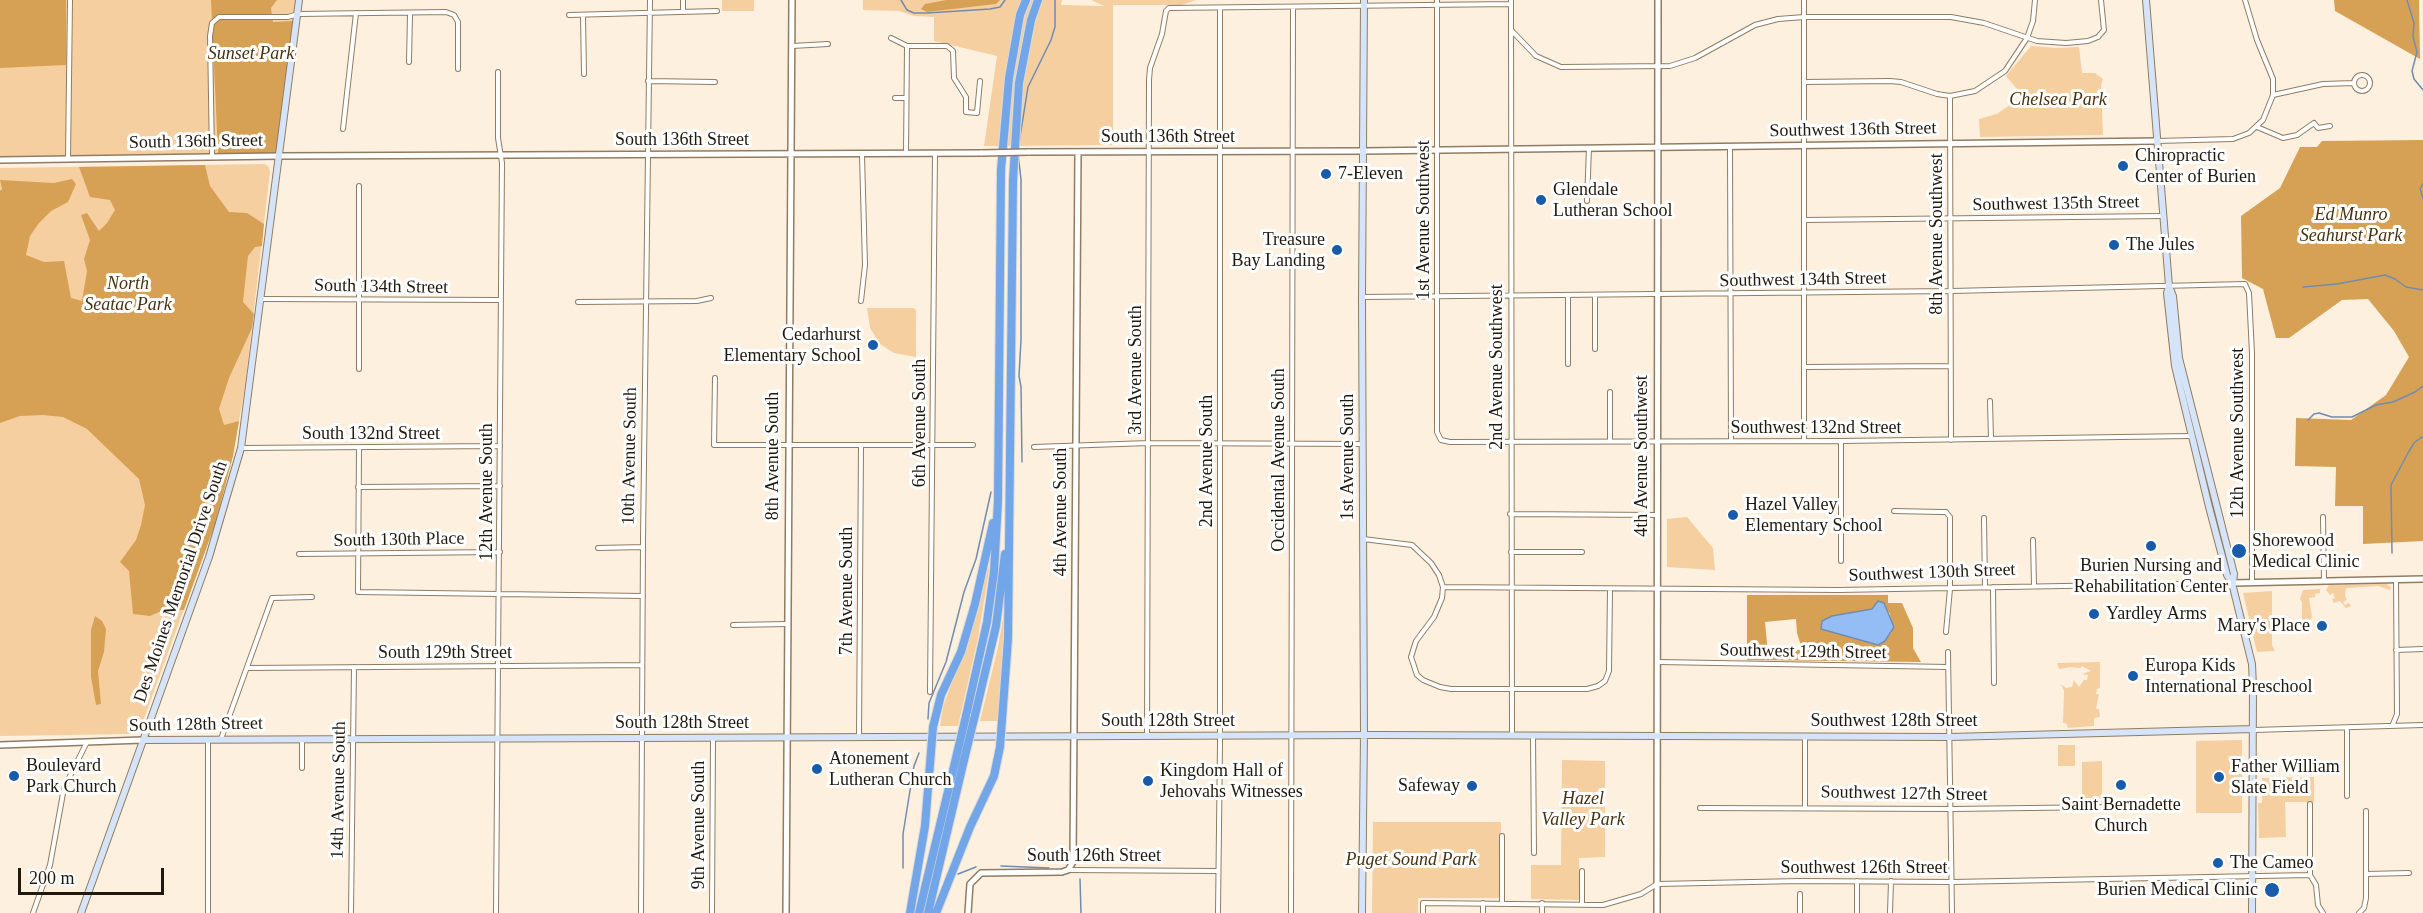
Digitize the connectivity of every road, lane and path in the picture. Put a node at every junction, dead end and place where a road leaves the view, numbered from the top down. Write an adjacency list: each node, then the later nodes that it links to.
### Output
1 (70, 0): 72 (street)
2 (299, 0): 22 (main road, Des Moines Memorial Drive South)
3 (650, 0): 24 (street, 10th Avenue South)
4 (683, 0): 20 (street)
5 (792, 0): 32 (street, 8th Avenue South)
6 (1026, 0): 131 (highway)
7 (1038, 0): 130 (highway)
8 (1658, 0): 35 (street, 4th Avenue Southwest)
9 (1804, 0): 27 (street)
10 (2036, 0): 30 (street)
11 (2102, 0): 30 (street)
12 (2145, 0): 51 (main road)
13 (2245, 0): 44 (street)
14 (1437, 2): 15 (street); 16 (street); 58 (street, 1st Avenue Southwest)
15 (1511, 2): 28 (street, 2nd Avenue Southwest)
16 (1364, 3): 17 (street); 62 (main road, 1st Avenue South)
17 (1293, 7): 18 (street); 61 (street, Occidental Avenue South)
18 (1220, 8): 59 (street, 3rd Avenue South); 60 (street, 2nd Avenue South)
19 (717, 11): 20 (street)
20 (683, 12): 24 (street)
21 (356, 13): 22 (street); 23 (street); 50 (street)
22 (298, 14): 70 (main road, Des Moines Memorial Drive South); 71 (street)
23 (410, 14): 34 (street); 36 (street)
24 (648, 14): 26 (street); 39 (street, 10th Avenue South)
25 (569, 15): 26 (street)
26 (583, 15): 38 (street)
27 (1804, 18): 30 (street); 35 (street); 42 (street)
28 (1512, 31): 35 (street); 57 (street, 2nd Avenue Southwest)
29 (891, 38): 33 (street)
30 (2027, 38): 45 (street)
31 (828, 44): 32 (street)
32 (792, 45): 65 (street, 8th Avenue South)
33 (907, 46): 40 (street); 47 (street)
34 (409, 62)
35 (1657, 66): 55 (street, 4th Avenue Southwest)
36 (458, 69)
37 (498, 72): 68 (street, 12th Avenue South)
38 (584, 74)
39 (648, 81): 41 (street); 69 (street, 10th Avenue South)
40 (980, 81)
41 (715, 82)
42 (1804, 82): 45 (street); 54 (street)
43 (2354, 82): 43 (street); 44 (street)
44 (2273, 95): 49 (street)
45 (1950, 96): 52 (street, 8th Avenue Southwest)
46 (895, 98): 47 (street)
47 (906, 98): 67 (street)
48 (2330, 126): 49 (street)
49 (2258, 127): 51 (street, Southwest 136th Street)
50 (343, 129)
51 (2157, 141): 52 (street, Southwest 136th Street); 76 (main road)
52 (1950, 144): 54 (street, Southwest 136th Street); 77 (street, 8th Avenue Southwest)
53 (1730, 146): 54 (street, Southwest 136th Street); 55 (street, Southwest 136th Street); 83 (street)
54 (1805, 146): 78 (street)
55 (1657, 147): 56 (street, Southwest 136th Street); 84 (street, 4th Avenue Southwest)
56 (1589, 148): 57 (street, Southwest 136th Street); 75 (street)
57 (1511, 149): 58 (street, Southwest 136th Street); 86 (street, 2nd Avenue Southwest)
58 (1437, 150): 62 (street, Southwest 136th Street); 85 (street, 1st Avenue Southwest)
59 (1150, 151): 60 (street, South 136th Street); 63 (street, South 136th Street); 115 (street, 3rd Avenue South)
60 (1221, 151): 61 (street, South 136th Street); 116 (street, 2nd Avenue South)
61 (1292, 151): 62 (street, South 136th Street); 117 (street, Occidental Avenue South)
62 (1364, 151): 89 (main road, 1st Avenue South)
63 (1078, 152): 64 (street, South 136th Street, bridge); 121 (street, 4th Avenue South)
64 (935, 153): 67 (street, South 136th Street); 119 (street, 6th Avenue South)
65 (790, 154): 66 (street, South 136th Street); 69 (street, South 136th Street); 123 (street, 8th Avenue South)
66 (862, 154): 67 (street, South 136th Street); 95 (street)
67 (906, 154)
68 (501, 155): 69 (street, South 136th Street); 70 (street, South 136th Street); 93 (street, 12th Avenue South)
69 (648, 155): 94 (street, 10th Avenue South)
70 (279, 156): 71 (street, South 136th Street); 91 (main road, Des Moines Memorial Drive South)
71 (212, 157): 72 (street, South 136th Street)
72 (68, 159): 73 (street, South 136th Street)
73 (0, 160)
74 (359, 186): 92 (street)
75 (1587, 201)
76 (2163, 216): 77 (street, Southwest 135th Street); 80 (main road)
77 (1951, 219): 78 (street, Southwest 135th Street); 81 (street, 8th Avenue Southwest)
78 (1804, 220): 82 (street)
79 (2245, 284): 80 (street, Southwest 134th Street); 151 (street, 12th Avenue Southwest)
80 (2169, 286): 81 (street, Southwest 134th Street); 105 (main road); 150 (main road)
81 (1951, 291): 82 (street, Southwest 134th Street); 99 (street, 8th Avenue Southwest)
82 (1804, 293): 83 (street, Southwest 134th Street); 100 (street)
83 (1731, 294): 84 (street, Southwest 134th Street); 111 (street)
84 (1657, 295): 88 (street, Southwest 134th Street); 110 (street, 4th Avenue Southwest)
85 (1437, 296): 86 (street, Southwest 134th Street); 89 (street, Southwest 134th Street); 107 (street, 1st Avenue Southwest)
86 (1510, 296): 87 (street, Southwest 134th Street); 114 (street, 2nd Avenue Southwest)
87 (1568, 296): 88 (street, Southwest 134th Street); 98 (street)
88 (1595, 296): 97 (street)
89 (1362, 297): 118 (main road, 1st Avenue South)
90 (711, 298): 94 (street)
91 (261, 299): 92 (street, South 134th Street); 126 (main road, Des Moines Memorial Drive South)
92 (359, 300): 93 (street, South 134th Street); 101 (street)
93 (501, 300): 122 (street, 12th Avenue South)
94 (646, 301): 96 (street); 139 (street, 10th Avenue South)
95 (861, 301)
96 (578, 302)
97 (1595, 349)
98 (1568, 364)
99 (1951, 366): 100 (street); 108 (street, 8th Avenue Southwest)
100 (1804, 367): 112 (street)
101 (358, 369)
102 (715, 378): 123 (street)
103 (1610, 392): 109 (street)
104 (1990, 401): 106 (street)
105 (2192, 436): 106 (street, Southwest 132nd Street); 150 (main road)
106 (1991, 439): 108 (street, Southwest 132nd Street)
107 (1441, 440): 114 (street, Southwest 132nd Street)
108 (1951, 440): 113 (street, Southwest 132nd Street)
109 (1610, 441): 110 (street, Southwest 132nd Street); 114 (street, Southwest 132nd Street)
110 (1658, 441): 111 (street, Southwest 132nd Street); 134 (street, 4th Avenue Southwest)
111 (1731, 441): 112 (street, Southwest 132nd Street)
112 (1804, 441): 113 (street, Southwest 132nd Street)
113 (1841, 441): 146 (street)
114 (1511, 442): 133 (street, 2nd Avenue Southwest)
115 (1149, 443): 116 (street); 121 (street); 189 (street, 3rd Avenue South)
116 (1221, 443): 117 (street); 183 (street, 2nd Avenue South)
117 (1293, 443): 118 (street); 184 (street, Occidental Avenue South)
118 (1363, 444): 137 (main road, 1st Avenue South)
119 (933, 445): 120 (street); 124 (street); 177 (street, 6th Avenue South)
120 (973, 445)
121 (1077, 445): 125 (street); 188 (street, 4th Avenue South)
122 (500, 446): 127 (street, South 132nd Street); 128 (street, 12th Avenue South)
123 (788, 446): 124 (street); 163 (street, 8th Avenue South)
124 (861, 446): 193 (street, 7th Avenue South)
125 (1034, 447)
126 (241, 448): 127 (street, South 132nd Street); 203 (main road, Des Moines Memorial Drive South)
127 (358, 449): 129 (street)
128 (500, 486): 129 (street); 141 (street, 12th Avenue South)
129 (358, 487): 145 (street)
130 (1011, 496): 178 (highway); 195 (highway)
131 (998, 501): 178 (highway); 194 (highway)
132 (1894, 512): 159 (street)
133 (1510, 514): 134 (street); 142 (street, 2nd Avenue Southwest)
134 (1657, 516): 158 (street, 4th Avenue Southwest)
135 (2323, 517): 149 (street)
136 (1984, 518): 154 (street)
137 (1364, 539): 153 (street); 185 (main road, 1st Avenue South)
138 (2033, 540): 152 (street)
139 (643, 547): 140 (street); 161 (street, 10th Avenue South)
140 (598, 548)
141 (500, 552): 145 (street, South 130th Place); 160 (street, 12th Avenue South)
142 (1511, 552): 143 (street); 156 (street, 2nd Avenue Southwest)
143 (1582, 552)
144 (299, 554): 145 (street, South 130th Place)
145 (358, 554): 160 (street)
146 (1841, 561)
147 (2423, 579): 148 (street, Southwest 130th Street)
148 (2396, 580): 149 (street, Southwest 130th Street); 167 (street)
149 (2324, 581): 151 (street, Southwest 130th Street)
150 (2232, 583): 151 (street, Southwest 130th Street); 152 (street, Southwest 130th Street); 182 (main road)
151 (2252, 583)
152 (2034, 585): 155 (street, Southwest 130th Street)
153 (1443, 587): 156 (street, Southwest 130th Street); 176 (street)
154 (1985, 587): 155 (street, Southwest 130th Street); 159 (street, Southwest 130th Street)
155 (1993, 587): 175 (street)
156 (1511, 588): 157 (street, Southwest 130th Street); 176 (street, 2nd Avenue Southwest)
157 (1610, 589): 158 (street, Southwest 130th Street); 176 (street)
158 (1658, 589): 159 (street, Southwest 130th Street); 169 (street, 4th Avenue Southwest)
159 (1950, 589): 165 (street)
160 (499, 594): 161 (street); 171 (street, 12th Avenue South)
161 (643, 596): 170 (street, 10th Avenue South)
162 (312, 597): 174 (street)
163 (788, 624): 164 (street); 192 (street, 8th Avenue South)
164 (733, 625)
165 (1946, 632)
166 (2423, 649): 167 (street)
167 (2396, 650): 179 (street)
168 (1948, 652): 173 (street)
169 (1658, 662): 173 (street, Southwest 129th Street); 190 (street, 4th Avenue Southwest)
170 (642, 665): 171 (street, South 129th Street); 197 (street, 10th Avenue South)
171 (498, 666): 172 (street, South 129th Street); 202 (street, 12th Avenue South)
172 (354, 667): 174 (street, South 129th Street); 201 (street, 14th Avenue South)
173 (1948, 667): 196 (street)
174 (247, 668): 199 (street)
175 (1994, 683)
176 (1513, 689): 186 (street, 2nd Avenue Southwest)
177 (930, 692)
178 (970, 715): 207 (highway, bridge)
179 (2393, 724): 180 (street, Southwest 128th Street); 181 (street, Southwest 128th Street)
180 (2423, 725)
181 (2347, 728): 182 (street, Southwest 128th Street); 209 (street)
182 (2253, 729): 196 (main road, Southwest 128th Street); 224 (main road)
183 (1220, 735): 184 (main road, South 128th Street); 189 (main road, South 128th Street); 219 (street, 2nd Avenue South)
184 (1292, 735): 185 (main road, South 128th Street); 250 (street, Occidental Avenue South)
185 (1364, 735): 186 (main road, Southwest 128th Street); 251 (main road, 1st Avenue South)
186 (1512, 735): 187 (main road, Southwest 128th Street)
187 (1533, 735): 190 (main road, Southwest 128th Street); 217 (street)
188 (1076, 736): 189 (main road, South 128th Street); 195 (main road, South 128th Street); 218 (street, 4th Avenue South)
189 (1147, 736)
190 (1658, 736): 191 (main road, Southwest 128th Street); 228 (street, 4th Avenue Southwest)
191 (1806, 736): 196 (main road, Southwest 128th Street); 211 (street)
192 (786, 737): 193 (main road, South 128th Street); 198 (main road, South 128th Street); 243 (street, 8th Avenue South)
193 (859, 737): 194 (main road, South 128th Street)
194 (931, 737): 195 (main road, South 128th Street); 244 (highway)
195 (1001, 737): 247 (highway)
196 (1950, 737): 214 (street)
197 (643, 738): 198 (main road, South 128th Street); 202 (main road, South 128th Street); 241 (street, 10th Avenue South)
198 (713, 738): 242 (street, 9th Avenue South)
199 (221, 739): 200 (main road, South 128th Street); 204 (main road, South 128th Street)
200 (302, 739): 201 (main road, South 128th Street); 208 (street)
201 (353, 739): 202 (main road, South 128th Street); 239 (street, 14th Avenue South)
202 (497, 739): 240 (street, 12th Avenue South)
203 (143, 740): 204 (main road, South 128th Street); 205 (street, South 128th Street); 237 (main road, Des Moines Memorial Drive South)
204 (208, 740): 238 (street)
205 (87, 742): 206 (street, South 128th Street); 236 (street)
206 (0, 745)
207 (960, 759): 245 (highway); 246 (highway)
208 (302, 768)
209 (2348, 796)
210 (2310, 804): 223 (street)
211 (1805, 807): 213 (street, Southwest 127th Street); 214 (street, Southwest 127th Street)
212 (2108, 807): 214 (street, Southwest 127th Street)
213 (1700, 808)
214 (1952, 809): 227 (street)
215 (2366, 811): 222 (street)
216 (1502, 836): 231 (street)
217 (1534, 853)
218 (1068, 870): 219 (street, South 126th Street); 248 (street, South 126th Street)
219 (1218, 871): 249 (street, 2nd Avenue South)
220 (1582, 871): 233 (street)
221 (2409, 873): 222 (street)
222 (2366, 874): 262 (street)
223 (2310, 875): 224 (street, Southwest 126th Street); 235 (street)
224 (2252, 877): 227 (street, Southwest 126th Street); 261 (main road)
225 (1857, 881): 226 (street, Southwest 126th Street); 228 (street, Southwest 126th Street); 258 (street)
226 (1891, 881): 227 (street, Southwest 126th Street); 259 (street)
227 (1952, 882): 260 (street)
228 (1657, 884): 234 (street, Southwest 126th Street); 256 (street, 4th Avenue Southwest)
229 (1800, 894): 257 (street, Southwest 126th Street)
230 (1483, 903): 231 (street, Southwest 126th Street); 252 (street, Southwest 126th Street); 253 (street)
231 (1502, 903): 232 (street, Southwest 126th Street)
232 (1542, 903): 233 (street, Southwest 126th Street); 254 (street)
233 (1582, 904): 234 (street, Southwest 126th Street)
234 (1603, 904): 255 (street)
235 (2321, 912)
236 (33, 913)
237 (81, 913)
238 (208, 913)
239 (351, 913)
240 (496, 913)
241 (641, 913)
242 (712, 913)
243 (786, 913)
244 (910, 913)
245 (919, 913)
246 (928, 913)
247 (936, 913)
248 (968, 913)
249 (1218, 913)
250 (1290, 913)
251 (1362, 913)
252 (1423, 913)
253 (1483, 913)
254 (1542, 913)
255 (1603, 913)
256 (1657, 913)
257 (1800, 913)
258 (1857, 913)
259 (1890, 913)
260 (1952, 913)
261 (2252, 913)
262 (2359, 913)

